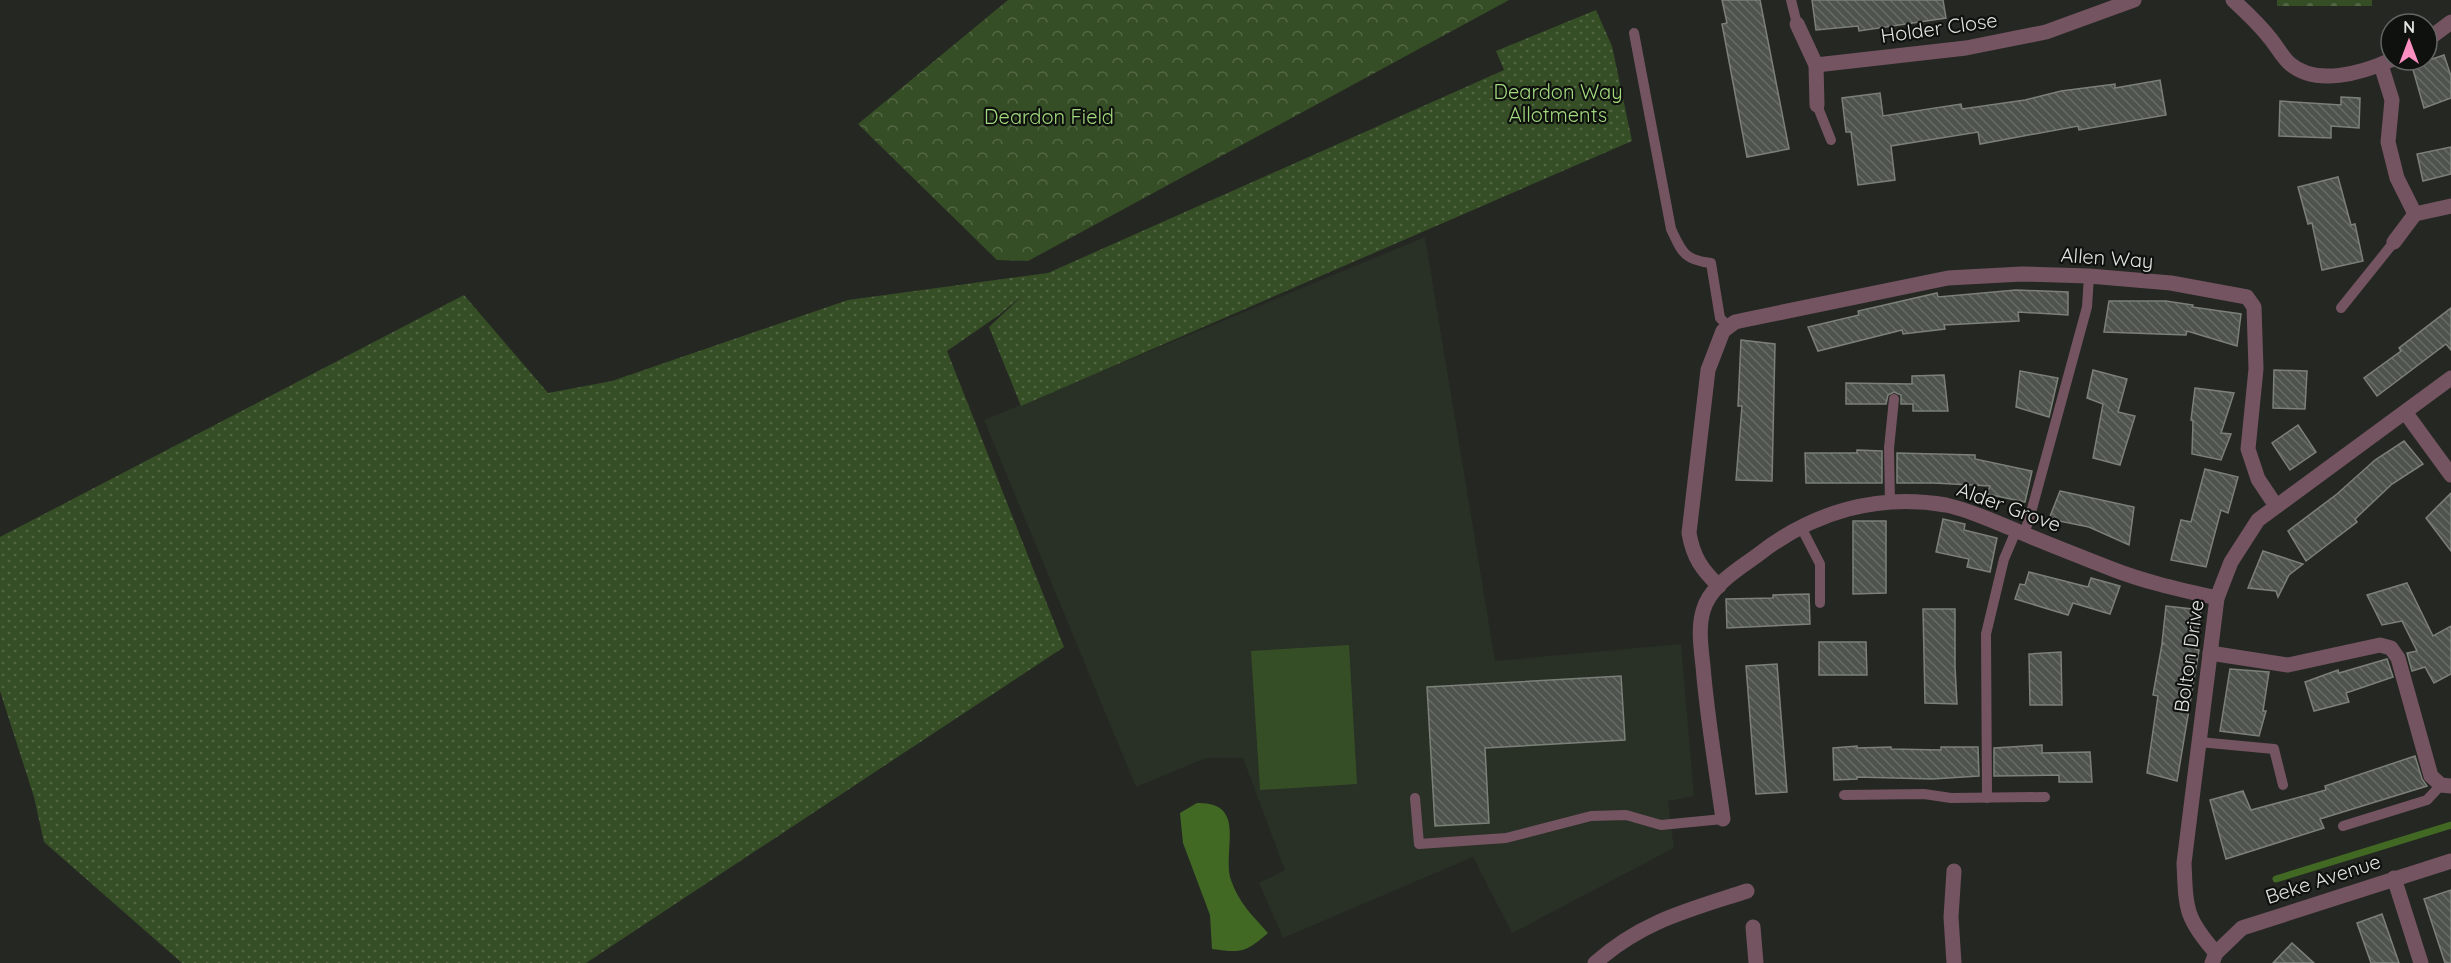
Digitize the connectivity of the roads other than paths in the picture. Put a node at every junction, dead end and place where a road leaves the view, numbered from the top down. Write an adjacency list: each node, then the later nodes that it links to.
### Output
1 (1791, 0): 4 (lane)
2 (2134, 0): 6 (street, Holder Close)
3 (2233, 0): 7 (street)
4 (1797, 24): 6 (street)
5 (1634, 33): 16 (lane)
6 (1816, 65): 9 (street)
7 (2379, 65)
8 (2388, 72): 12 (street)
9 (1818, 105): 10 (lane)
10 (1831, 140)
11 (2451, 206): 12 (street)
12 (2415, 214): 13 (street)
13 (2394, 243): 15 (lane)
14 (2089, 276): 16 (street, Allen Way); 22 (street, Allen Way); 24 (lane)
15 (2342, 308)
16 (1728, 326): 25 (street)
17 (2451, 378): 19 (street, Bolton Drive)
18 (1894, 399): 21 (lane)
19 (2405, 412): 20 (street); 22 (street, Bolton Drive)
20 (2451, 475)
21 (1890, 503): 23 (street, Alder Grove); 24 (street, Alder Grove)
22 (2276, 507): 26 (street, Bolton Drive)
23 (1801, 527): 25 (street, Alder Grove); 27 (lane)
24 (2020, 532): 26 (street, Alder Grove); 35 (lane)
25 (1719, 586): 36 (street, Alder Grove)
26 (2217, 598): 28 (street, Bolton Drive)
27 (1820, 603)
28 (2210, 653): 29 (street, Bolton Drive); 31 (street)
29 (2199, 742): 30 (lane); 43 (street, Bolton Drive)
30 (2283, 785)
31 (2446, 785): 37 (lane)
32 (1844, 795): 35 (lane)
33 (2045, 797): 35 (lane)
34 (1415, 798): 36 (lane)
35 (1987, 798)
36 (1723, 819)
37 (2343, 826)
38 (2451, 861): 40 (street, Beke Avenue)
39 (1954, 871): 46 (street)
40 (2394, 878): 43 (street, Beke Avenue); 47 (street)
41 (1747, 891): 44 (street)
42 (1753, 927): 45 (street)
43 (2214, 958)
44 (1595, 963)
45 (1756, 963)
46 (1954, 963)
47 (2421, 963)

